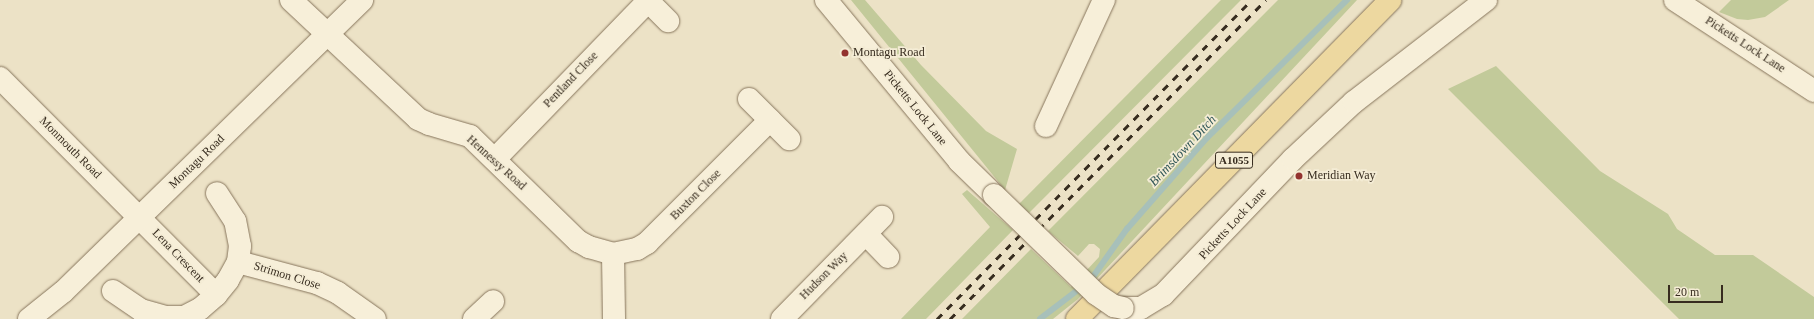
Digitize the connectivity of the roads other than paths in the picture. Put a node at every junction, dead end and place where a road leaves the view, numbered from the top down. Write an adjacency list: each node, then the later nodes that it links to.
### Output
1 (291, 0): 10 (street, Hennessy Road)
2 (362, 0): 10 (street, Montagu Road)
3 (826, 0): 6 (street, Picketts Lock Lane, bridge)
4 (1104, 0): 15 (street)
5 (1390, 0): 34 (main road, A1055)
6 (1486, 0)
7 (1675, 0): 12 (street, Picketts Lock Lane)
8 (647, 1): 9 (street, Pentland Close); 17 (street, Pentland Close)
9 (668, 21)
10 (328, 33): 17 (street, Hennessy Road); 20 (street, Montagu Road)
11 (0, 78): 20 (street, Monmouth Road)
12 (1814, 91)
13 (749, 99): 14 (street)
14 (770, 120): 16 (street); 22 (street, Buxton Close)
15 (1046, 126)
16 (789, 139)
17 (495, 159): 22 (street, Hennessy Road)
18 (217, 193): 24 (street)
19 (882, 217): 21 (street, Hudson Way)
20 (140, 218): 26 (street, Lena Crescent); 29 (street, Montagu Road)
21 (866, 234): 23 (street); 33 (street, Hudson Way)
22 (613, 254): 32 (street)
23 (888, 256)
24 (238, 262): 26 (street); 30 (street, Strimon Close)
25 (113, 291): 28 (street)
26 (216, 295): 28 (street)
27 (492, 301): 31 (street)
28 (184, 318)
29 (29, 319)
30 (375, 319)
31 (474, 319)
32 (614, 319)
33 (782, 319)
34 (1077, 319)

